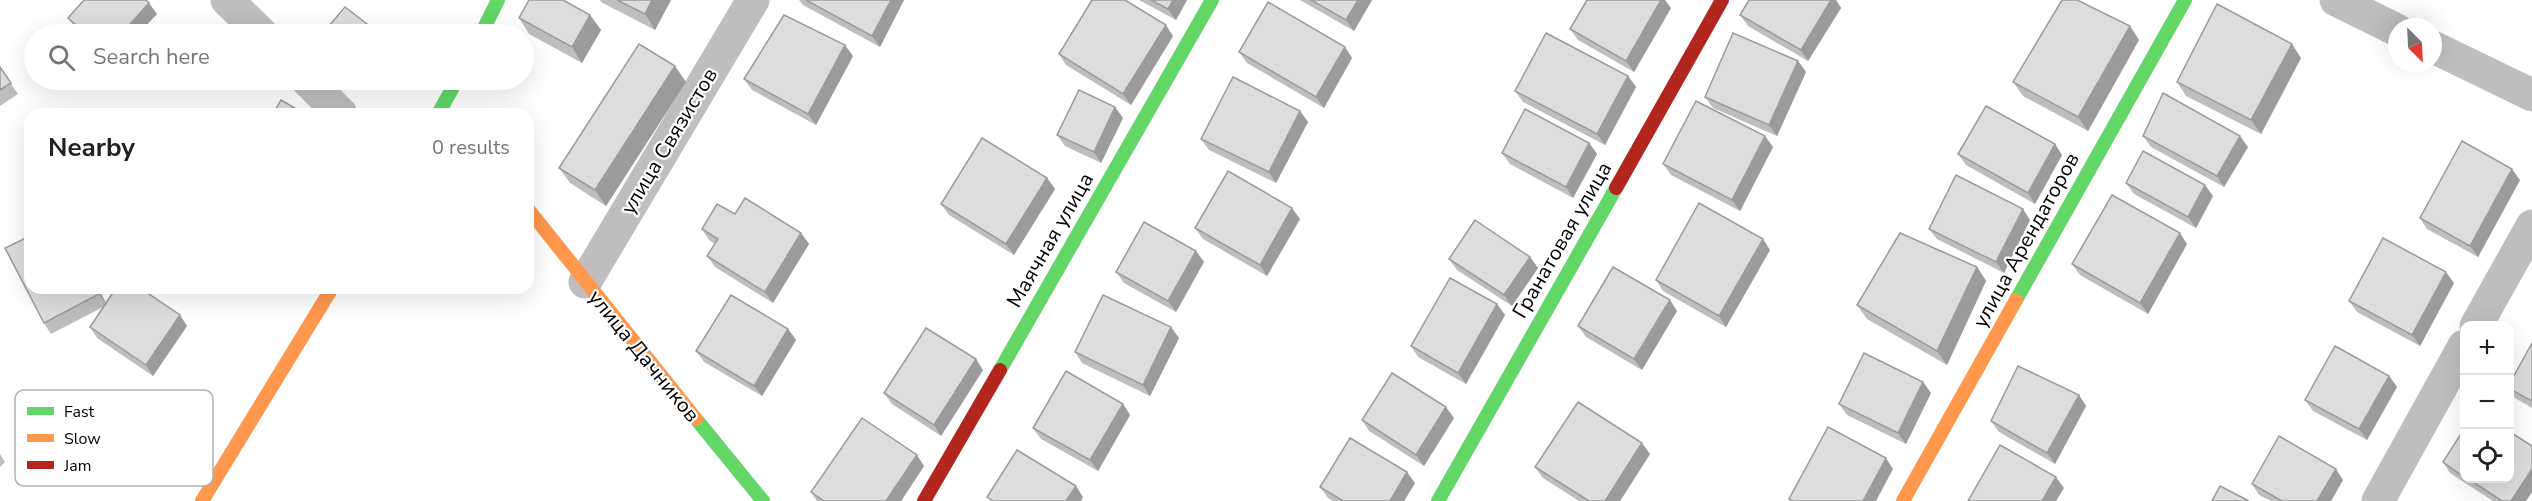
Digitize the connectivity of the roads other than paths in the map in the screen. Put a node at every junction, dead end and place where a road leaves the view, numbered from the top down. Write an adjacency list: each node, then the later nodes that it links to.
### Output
1 (227, 0): 8 (street)
2 (498, 0): 9 (street)
3 (753, 0): 17 (street, улица Связистов)
4 (1212, 0): 25 (street, Маячная улица)
5 (1722, 0): 26 (street, Гранатовая улица)
6 (2185, 0): 27 (street, улица Арендаторов)
7 (2336, 0): 10 (street)
8 (252, 24)
9 (486, 24)
10 (2388, 26)
11 (2442, 51): 13 (street)
12 (317, 90): 14 (street)
13 (2532, 95)
14 (335, 108)
15 (534, 217): 17 (street, улица Дачников)
16 (2532, 226): 19 (street)
17 (585, 282): 24 (street, улица Дачников)
18 (328, 294): 21 (street)
19 (2479, 321)
20 (2460, 353): 28 (street)
21 (213, 483)
22 (211, 486): 23 (street)
23 (202, 501)
24 (763, 501)
25 (924, 501)
26 (1438, 501)
27 (1904, 501)
28 (2378, 501)

